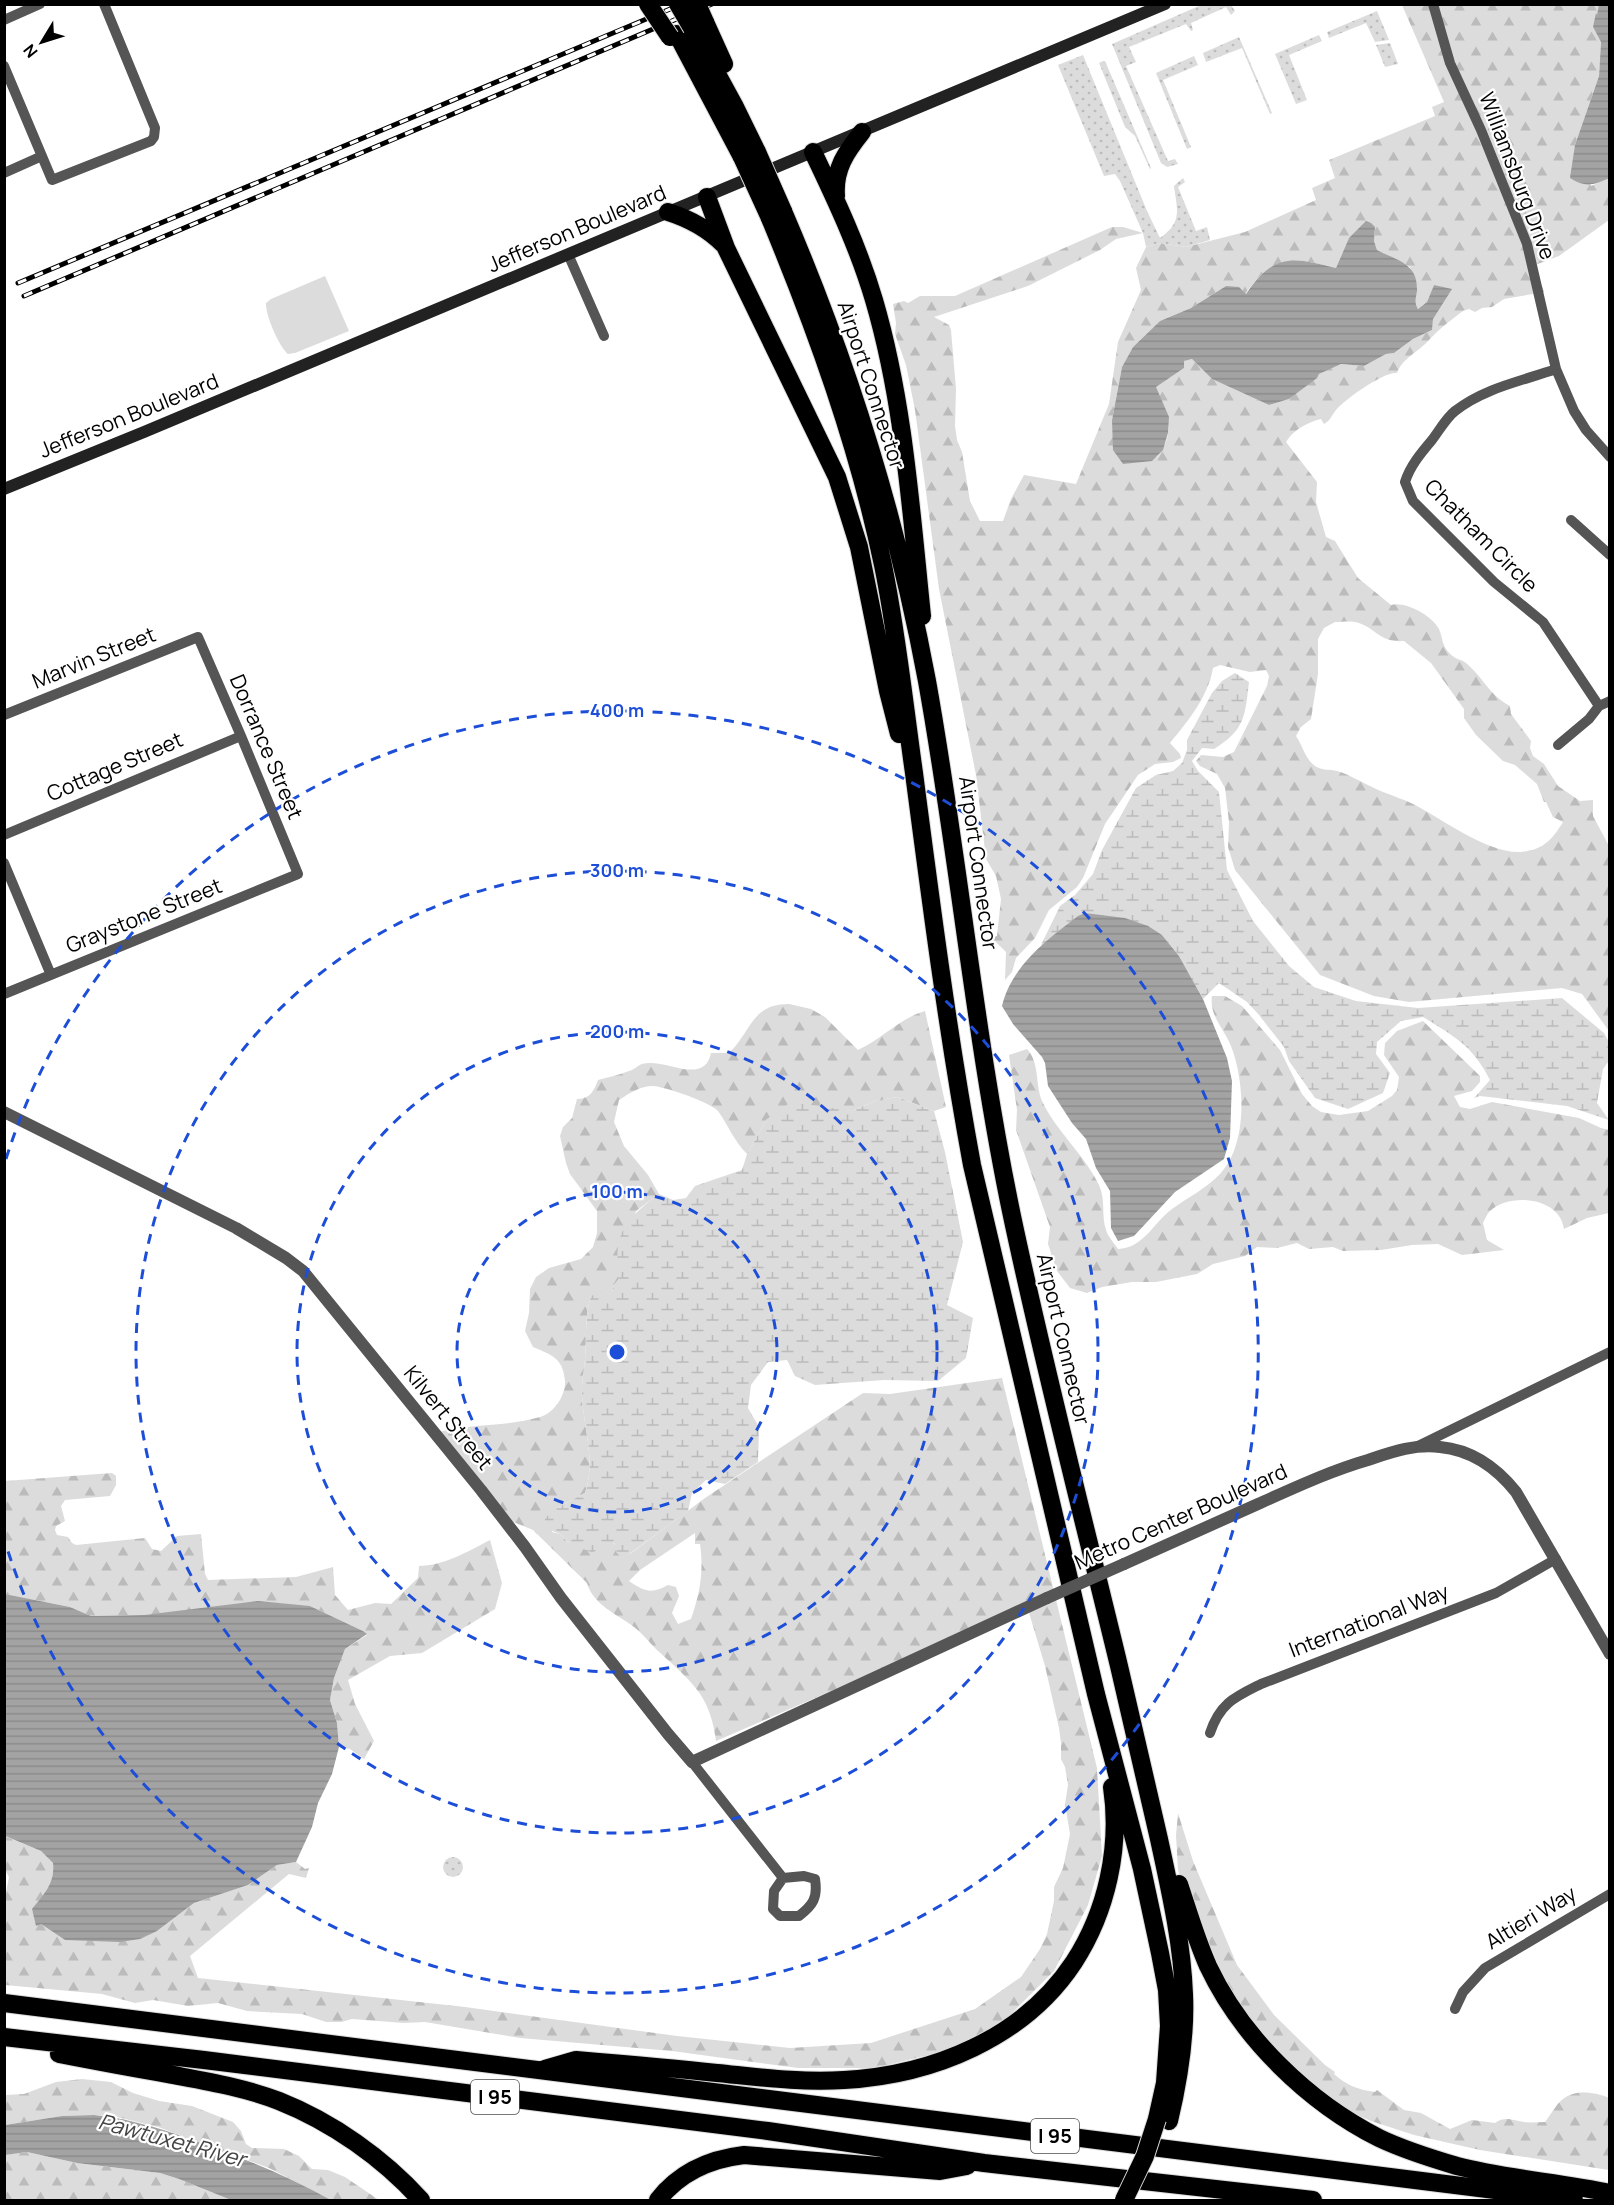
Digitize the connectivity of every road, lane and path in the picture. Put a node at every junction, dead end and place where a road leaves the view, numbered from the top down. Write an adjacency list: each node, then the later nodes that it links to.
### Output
1 (40, 4): 9 (street)
2 (104, 4): 15 (street)
3 (648, 4): 10 (highway, bridge)
4 (660, 4): 10 (highway, Airport Connector)
5 (678, 4): 10 (highway, Airport Connector, bridge)
6 (697, 4): 10 (highway, bridge)
7 (1165, 4): 12 (main road, Jefferson Boulevard)
8 (1433, 4): 24 (street, Williamsburg Drive)
9 (4, 20)
10 (686, 31): 13 (highway, Airport Connector); 13 (highway)
11 (4, 66): 15 (street)
12 (862, 132): 14 (main road, Jefferson Boulevard); 18 (highway)
13 (750, 150): 20 (highway, Airport Connector, bridge)
14 (813, 152): 17 (main road, Jefferson Boulevard); 18 (highway)
15 (42, 156): 16 (street)
16 (4, 173)
17 (707, 196): 19 (main road, Jefferson Boulevard); 21 (highway)
18 (836, 200): 33 (highway)
19 (668, 212): 21 (highway); 22 (main road, Jefferson Boulevard)
20 (776, 214): 33 (highway, Airport Connector); 36 (highway, Airport Connector)
21 (726, 248): 36 (highway)
22 (568, 254): 23 (street); 26 (main road, Jefferson Boulevard)
23 (604, 336)
24 (1556, 369): 25 (street, Williamsburg Drive); 31 (street, Chatham Circle)
25 (1610, 457)
26 (4, 489)
27 (1571, 520): 28 (street)
28 (1609, 553)
29 (198, 637): 32 (street, Marvin Street); 34 (street, Dorrance Street)
30 (1610, 701): 31 (street)
31 (1599, 706): 35 (street)
32 (4, 715)
33 (933, 717): 49 (highway, Airport Connector)
34 (242, 736): 37 (street, Cottage Street); 39 (street, Dorrance Street)
35 (1558, 745)
36 (918, 804): 47 (highway, Airport Connector)
37 (4, 835)
38 (4, 862): 40 (street)
39 (298, 874): 40 (street, Graystone Street)
40 (51, 975): 41 (street, Graystone Street)
41 (4, 994)
42 (4, 1112): 50 (street, Kilvert Street)
43 (1610, 1352): 44 (street)
44 (1415, 1447): 45 (street, Metro Center Boulevard); 50 (street, Metro Center Boulevard, bridge)
45 (1556, 1559): 46 (street, Metro Center Boulevard); 48 (street, International Way)
46 (1610, 1654)
47 (1096, 1694): 57 (highway); 58 (highway)
48 (1210, 1733)
49 (1140, 1757): 58 (highway); 60 (highway)
50 (692, 1762): 51 (street, Kilvert Street)
51 (783, 1878): 51 (street)
52 (1610, 1894): 54 (street, Altieri Way)
53 (4, 2003): 57 (highway, I 95)
54 (1455, 2009)
55 (4, 2037): 59 (highway, I 95)
56 (4, 2043): 61 (highway)
57 (537, 2071): 66 (highway, I 95)
58 (1163, 2120): 63 (highway, bridge); 64 (highway)
59 (984, 2163): 62 (highway); 65 (highway, I 95)
60 (1610, 2193)
61 (421, 2200)
62 (658, 2200)
63 (1124, 2200)
64 (1138, 2200)
65 (1313, 2200)
66 (1574, 2200)

